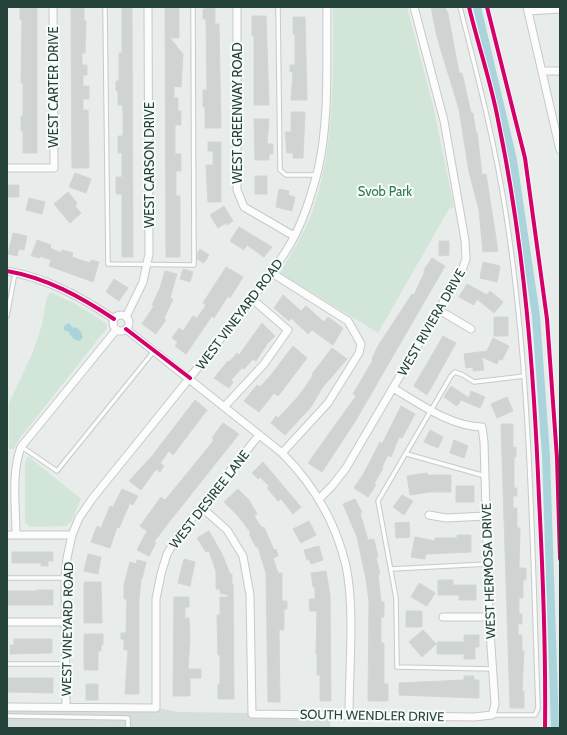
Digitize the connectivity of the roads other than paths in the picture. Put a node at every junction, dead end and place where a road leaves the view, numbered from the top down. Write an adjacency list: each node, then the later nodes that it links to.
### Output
1 (53, 7): 16 (street, WEST CARTER DRIVE)
2 (105, 7): 19 (lane)
3 (148, 7): 19 (street, WEST CARSON DRIVE)
4 (193, 7): 19 (lane)
5 (237, 7): 18 (street, WEST GREENWAY ROAD)
6 (278, 7): 17 (lane)
7 (327, 7): 17 (street, WEST VINEYARD ROAD)
8 (414, 7): 24 (street, WEST RIVIERA DRIVE)
9 (460, 7): 32 (lane)
10 (528, 9): 11 (street); 13 (street)
11 (560, 9)
12 (560, 70): 13 (street)
13 (543, 71): 14 (street)
14 (559, 135): 15 (street)
15 (560, 150)
16 (7, 168)
17 (316, 175): 18 (street, WEST VINEYARD ROAD)
18 (294, 236): 22 (street, WEST VINEYARD ROAD)
19 (148, 264): 26 (street, WEST CARSON DRIVE)
20 (7, 271): 21 (street)
21 (15, 273): 25 (lane); 27 (street)
22 (272, 273): 23 (street, WEST VINEYARD ROAD); 39 (street)
23 (251, 298): 33 (street, WEST VINEYARD ROAD); 35 (street)
24 (439, 310): 29 (street); 34 (street, WEST RIVIERA DRIVE)
25 (7, 316)
26 (126, 317): 27 (street); 28 (street)
27 (114, 319): 30 (street)
28 (126, 329): 30 (street); 31 (street)
29 (471, 329)
30 (116, 330): 38 (street)
31 (154, 351): 33 (street); 38 (lane)
32 (524, 376): 36 (lane); 63 (lane)
33 (190, 378): 35 (street); 48 (street, WEST VINEYARD ROAD)
34 (393, 388): 36 (street); 42 (street, WEST RIVIERA DRIVE)
35 (225, 406): 37 (street)
36 (432, 410): 40 (lane); 41 (street, WEST HERMOSA DRIVE)
37 (259, 435): 39 (street); 43 (street, WEST DESIREE LANE)
38 (21, 447): 47 (street)
39 (282, 453): 42 (street)
40 (407, 454): 41 (lane); 50 (lane)
41 (485, 476): 45 (street, WEST HERMOSA DRIVE)
42 (319, 499): 62 (street)
43 (201, 507): 61 (street, WEST DESIREE LANE); 62 (street, SOUTH WENDLER DRIVE)
44 (429, 515): 45 (street)
45 (486, 516): 49 (street, WEST HERMOSA DRIVE)
46 (7, 535): 47 (street)
47 (16, 535): 48 (street)
48 (72, 535): 52 (street, WEST VINEYARD ROAD)
49 (488, 564): 50 (lane); 54 (street, WEST HERMOSA DRIVE)
50 (391, 568): 59 (lane)
51 (7, 578): 52 (lane)
52 (65, 578): 56 (street, WEST VINEYARD ROAD)
53 (443, 617): 54 (street)
54 (489, 617): 59 (street, WEST HERMOSA DRIVE)
55 (7, 622): 56 (street)
56 (65, 622): 58 (street, WEST VINEYARD ROAD)
57 (7, 664): 58 (lane)
58 (65, 664): 61 (street, WEST VINEYARD ROAD)
59 (492, 669): 63 (street, WEST HERMOSA DRIVE)
60 (7, 707): 61 (street)
61 (66, 707)
62 (349, 714): 63 (street, SOUTH WENDLER DRIVE)
63 (492, 715)
64 (7, 716): 65 (lane)
65 (128, 728)

